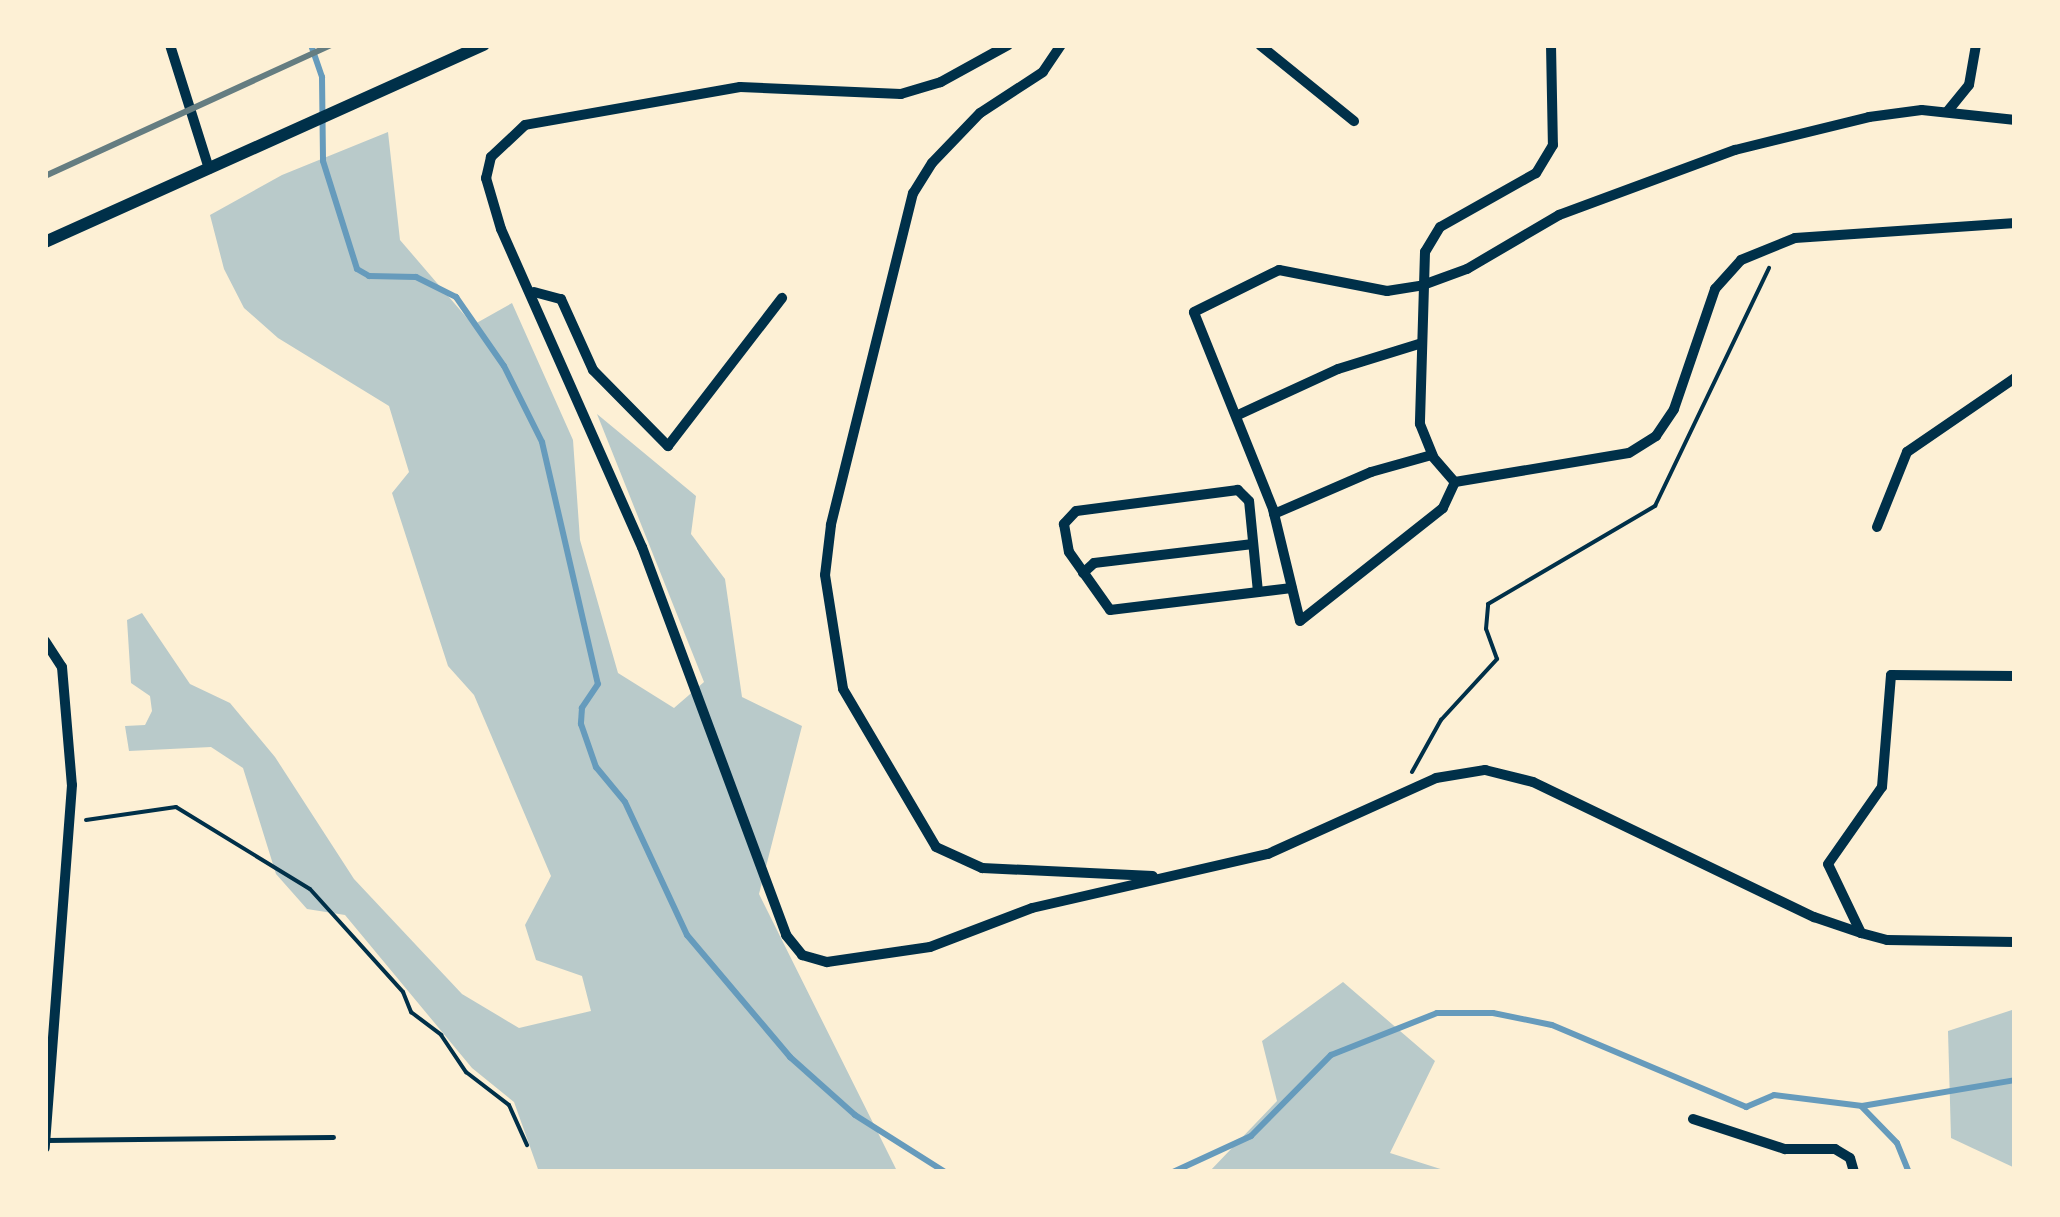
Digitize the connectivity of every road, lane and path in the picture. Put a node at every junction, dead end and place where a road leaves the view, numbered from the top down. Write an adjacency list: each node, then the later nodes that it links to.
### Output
1 (170, 45): 11 (street)
2 (484, 45): 11 (street)
3 (1008, 45): 16 (street)
4 (1061, 45): 33 (street)
5 (1260, 45): 10 (street)
6 (1551, 45): 15 (street)
7 (1976, 45): 8 (street)
8 (1947, 112): 9 (street); 15 (street)
9 (2015, 120)
10 (1354, 121)
11 (209, 170): 13 (street)
12 (2015, 223): 14 (street)
13 (45, 242)
14 (1768, 249): 22 (street); 31 (path)
15 (1423, 284): 18 (street); 20 (street)
16 (534, 292): 17 (street); 33 (street)
17 (782, 298)
18 (1422, 343): 20 (street); 21 (street)
19 (2015, 378): 24 (street)
20 (1238, 415): 23 (street)
21 (1432, 455): 22 (street); 23 (street)
22 (1455, 482): 27 (street)
23 (1274, 514): 27 (street)
24 (1877, 527)
25 (1253, 544): 26 (street); 26 (street); 28 (street)
26 (1083, 573): 28 (street)
27 (1292, 588): 28 (street)
28 (1258, 592)
29 (45, 641): 32 (street)
30 (2015, 676): 34 (street)
31 (1410, 792): 33 (street); 34 (street)
32 (72, 822): 38 (street); 39 (path)
33 (1164, 877)
34 (1861, 933): 35 (street)
35 (2015, 942)
36 (1693, 1118): 41 (street)
37 (333, 1137): 38 (lane)
38 (46, 1140): 40 (street)
39 (527, 1144)
40 (45, 1148)
41 (1854, 1172)

